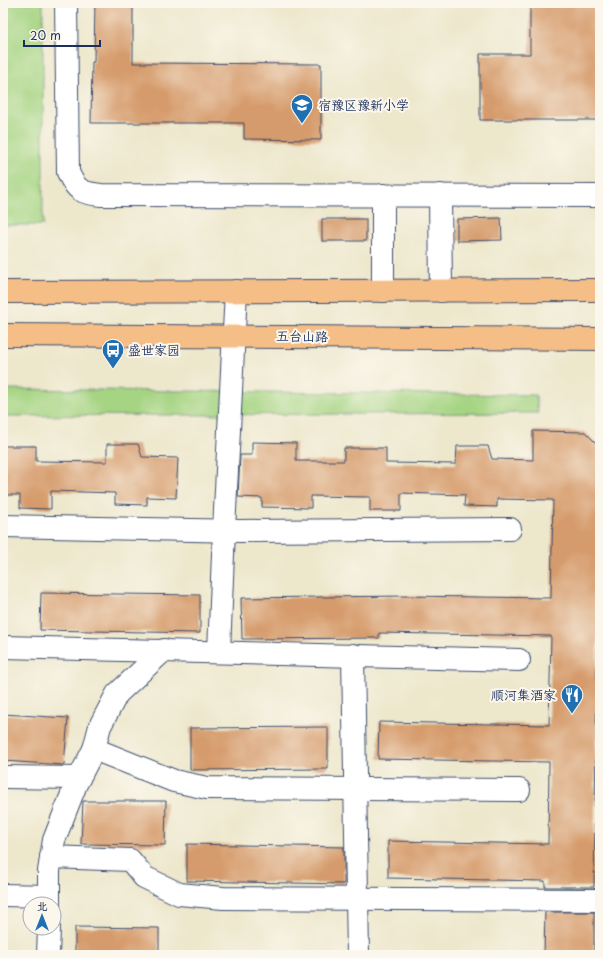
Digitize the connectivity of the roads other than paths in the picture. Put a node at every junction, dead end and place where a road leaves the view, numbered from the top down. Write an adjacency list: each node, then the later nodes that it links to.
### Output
1 (66, 3): 2 (lane)
2 (383, 195): 3 (lane); 7 (lane)
3 (440, 195): 4 (lane); 8 (lane)
4 (600, 196)
5 (600, 290): 8 (main road)
6 (236, 291): 7 (main road); 9 (main road); 11 (lane)
7 (382, 291): 8 (main road)
8 (441, 291)
9 (3, 292)
10 (3, 335): 11 (main road, 五台山路)
11 (235, 335): 12 (main road, 五台山路); 15 (lane)
12 (600, 339)
13 (3, 526): 15 (lane)
14 (510, 529): 15 (lane)
15 (224, 530): 18 (lane)
16 (3, 647): 17 (lane)
17 (164, 650): 18 (lane); 21 (lane)
18 (219, 651): 19 (lane)
19 (353, 655): 20 (lane); 24 (lane)
20 (519, 660)
21 (94, 749): 23 (lane); 24 (lane)
22 (3, 777): 23 (lane)
23 (79, 778): 26 (lane)
24 (354, 789): 25 (lane); 30 (lane)
25 (519, 790)
26 (52, 857): 28 (lane); 30 (lane)
27 (3, 895): 29 (lane)
28 (49, 896)
29 (22, 897)
30 (358, 899): 31 (lane); 34 (lane)
31 (600, 900)
32 (49, 936): 33 (lane)
33 (48, 955)
34 (358, 955)

